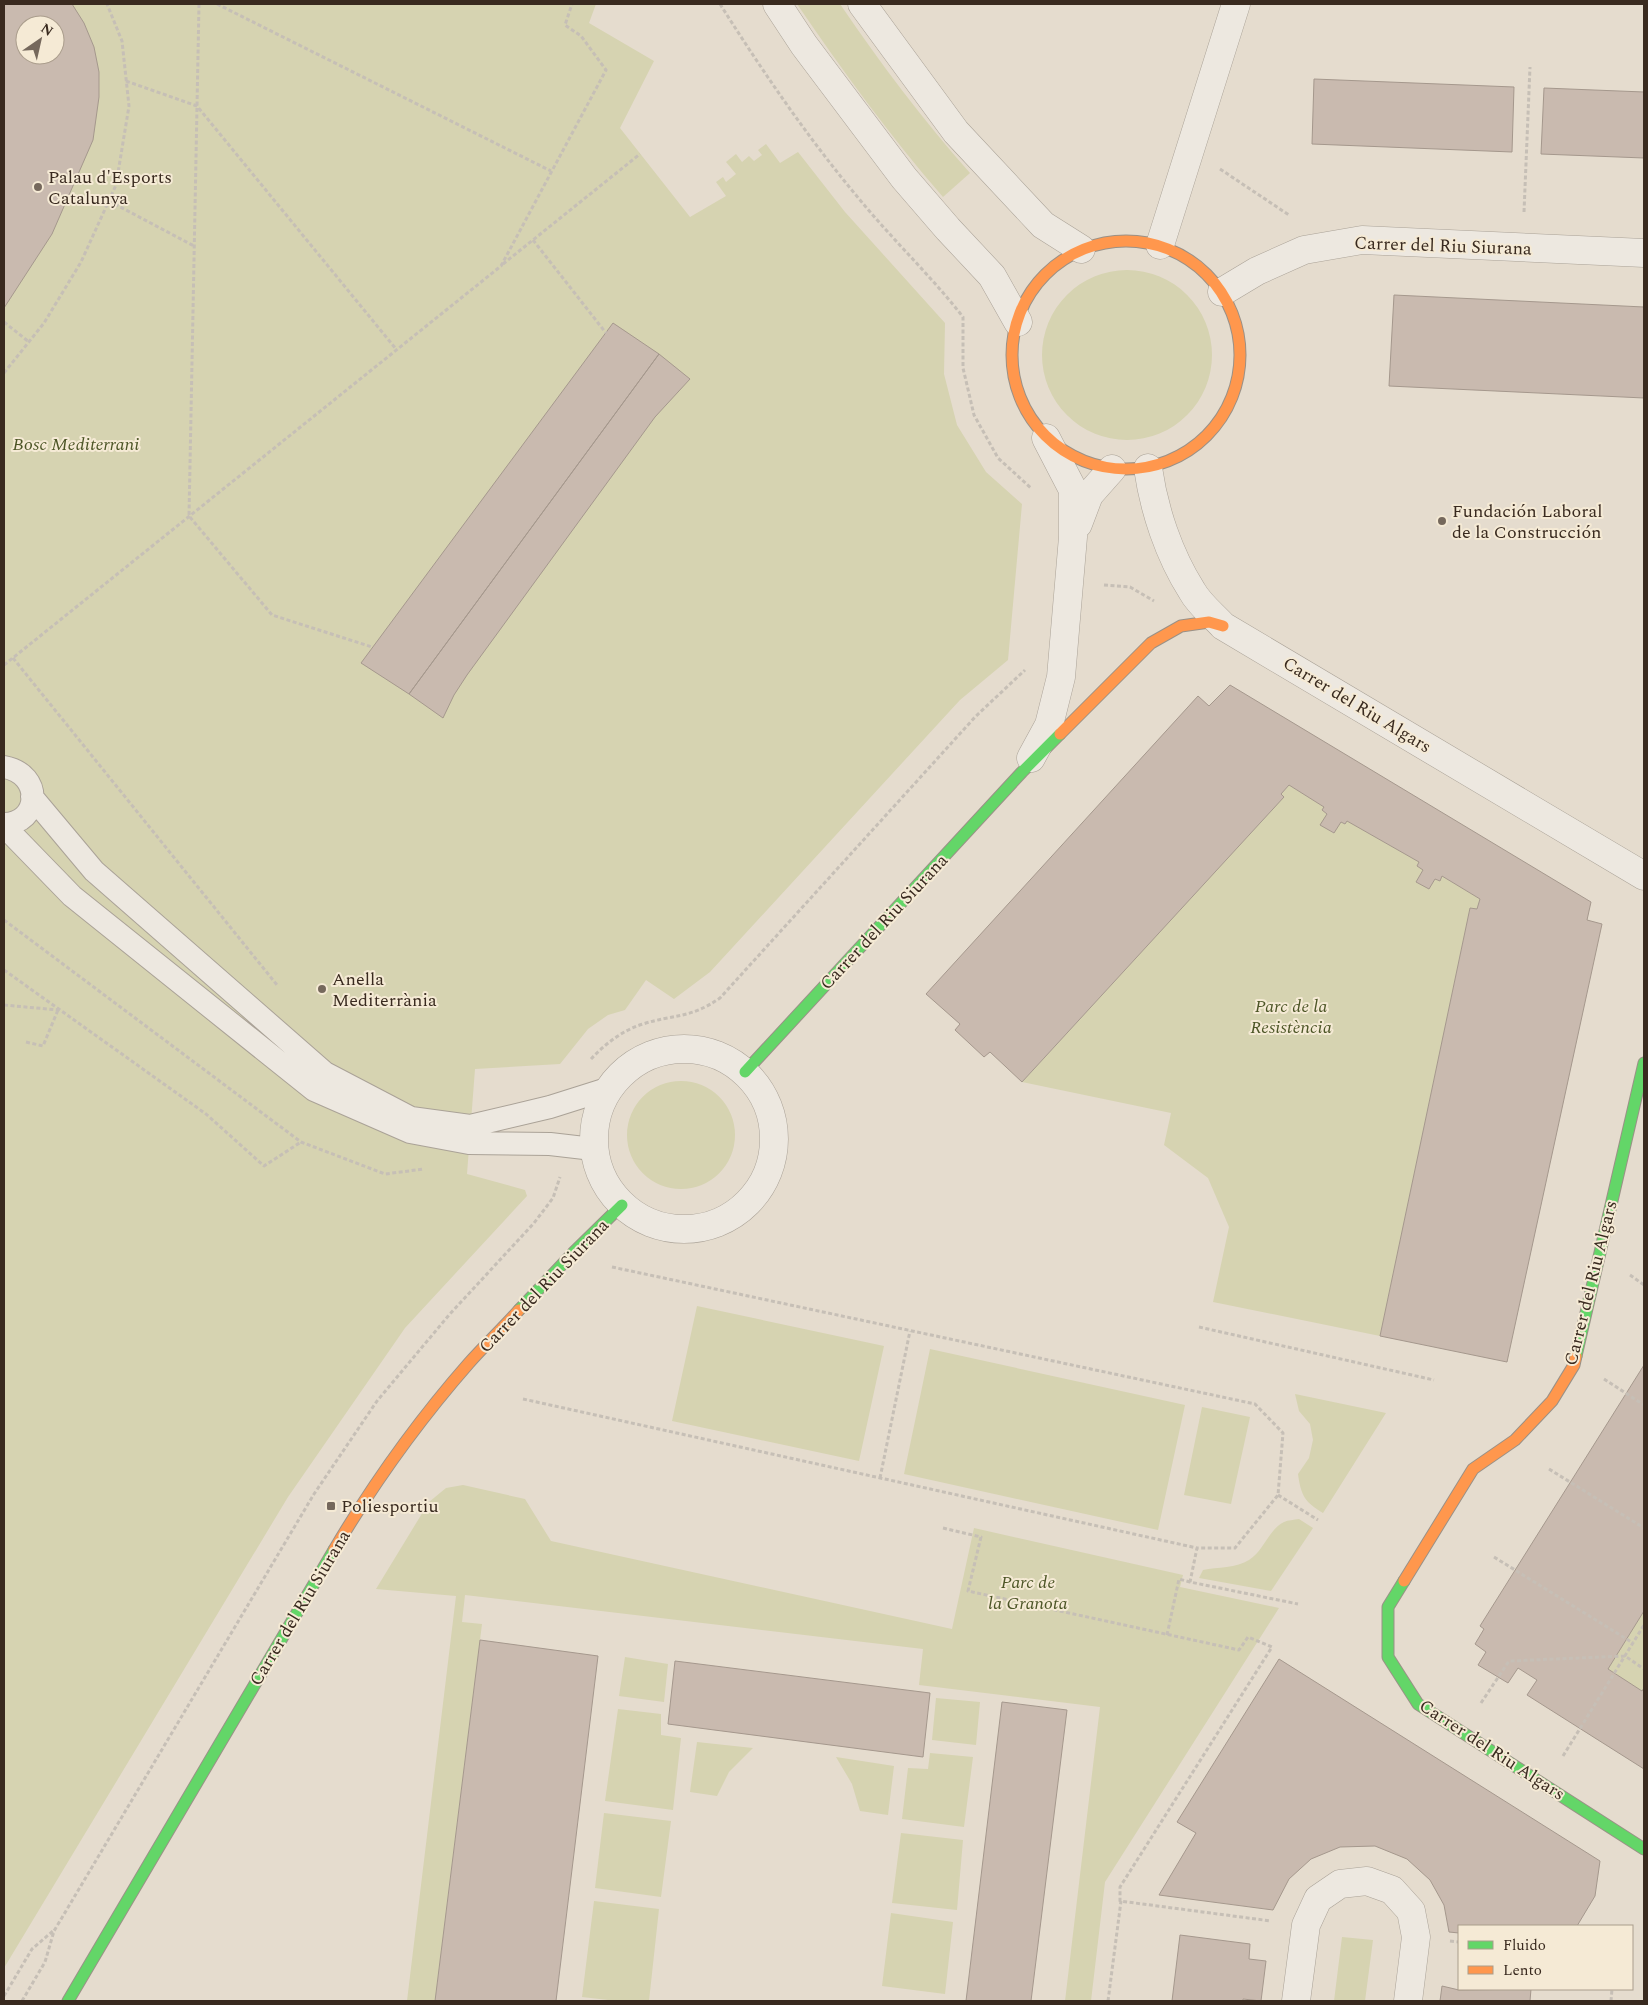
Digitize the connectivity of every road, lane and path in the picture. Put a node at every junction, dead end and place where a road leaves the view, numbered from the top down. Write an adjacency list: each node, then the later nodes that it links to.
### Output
1 (107, 4): 10 (path)
2 (199, 4): 11 (path)
3 (217, 4): 14 (path)
4 (572, 4): 14 (path)
5 (720, 4): 34 (path)
6 (777, 4): 26 (street)
7 (862, 4): 21 (street)
8 (1236, 4): 19 (street)
9 (1530, 67): 16 (path)
10 (126, 82): 11 (path); 15 (path)
11 (196, 106): 20 (path); 29 (path)
12 (640, 154): 18 (path)
13 (1216, 166): 17 (path)
14 (551, 171): 23 (path)
15 (109, 201): 20 (path); 28 (path)
16 (1524, 212)
17 (1289, 215)
18 (533, 240): 23 (path); 27 (path)
19 (1160, 245): 21 (street); 24 (street)
20 (194, 246): 35 (path)
21 (1082, 249): 26 (street)
22 (1644, 253): 24 (street, Carrer del Riu Siurana)
23 (501, 266): 29 (path)
24 (1222, 292): 32 (street)
25 (4, 322): 28 (path)
26 (1018, 322): 31 (street)
27 (606, 333)
28 (29, 342): 30 (path)
29 (396, 349): 35 (path)
30 (4, 373)
31 (1046, 438): 33 (street); 36 (street, Carrer del Riu Siurana)
32 (1148, 468): 33 (street); 39 (street, Carrer del Riu Algars)
33 (1112, 469): 36 (street, Carrer del Riu Siurana)
34 (1038, 493)
35 (189, 516): 40 (path); 41 (path)
36 (1073, 537): 45 (street, Carrer del Riu Siurana)
37 (1102, 585): 38 (path)
38 (1155, 602)
39 (1223, 626): 45 (street, Carrer del Riu Siurana); 48 (street, Carrer del Riu Algars)
40 (372, 647)
41 (13, 658): 42 (path); 51 (path)
42 (4, 665)
43 (1028, 665): 58 (path)
44 (4, 767): 46 (lane)
45 (1022, 772): 56 (street, Carrer del Riu Siurana)
46 (32, 797): 47 (lane); 58 (lane)
47 (4, 825): 60 (lane)
48 (1644, 876)
49 (4, 920): 59 (path)
50 (4, 970): 53 (path)
51 (282, 991)
52 (4, 1006): 53 (path)
53 (58, 1010): 54 (path); 59 (path)
54 (26, 1042)
55 (1644, 1063): 92 (street, Carrer del Riu Algars)
56 (745, 1072): 57 (street); 65 (street)
57 (607, 1089): 58 (lane); 61 (street)
58 (566, 1102)
59 (302, 1142): 64 (path)
60 (563, 1146): 61 (lane); 95 (path)
61 (593, 1150): 65 (street)
62 (418, 1162): 64 (path)
63 (432, 1168): 64 (path)
64 (424, 1169)
65 (622, 1205): 98 (street, Carrer del Riu Siurana)
66 (612, 1267): 70 (path)
67 (1625, 1272): 68 (path)
68 (1644, 1285)
69 (1199, 1327): 72 (path)
70 (910, 1331): 76 (path); 77 (path)
71 (1601, 1378): 74 (path)
72 (1434, 1380)
73 (523, 1399): 76 (path)
74 (1644, 1405)
75 (1549, 1469): 80 (path)
76 (880, 1478): 81 (path)
77 (1278, 1495): 78 (path); 81 (path)
78 (1318, 1520)
79 (943, 1528): 86 (path)
80 (1644, 1528)
81 (1197, 1548): 83 (path)
82 (1494, 1557): 87 (path)
83 (1190, 1582): 84 (path); 86 (path)
84 (1298, 1604)
85 (1644, 1625): 87 (path)
86 (1167, 1635): 93 (path)
87 (1633, 1643): 88 (path)
88 (1624, 1656): 89 (path); 90 (path); 91 (path)
89 (1644, 1669)
90 (1478, 1708)
91 (1559, 1761)
92 (1644, 1849)
93 (1121, 1901): 94 (path); 99 (path)
94 (1279, 1922)
95 (54, 1931): 96 (path); 97 (path)
96 (4, 1996)
97 (22, 2001)
98 (68, 2001)
99 (1108, 2001)
100 (1296, 2001): 101 (street)
101 (1408, 2001)

